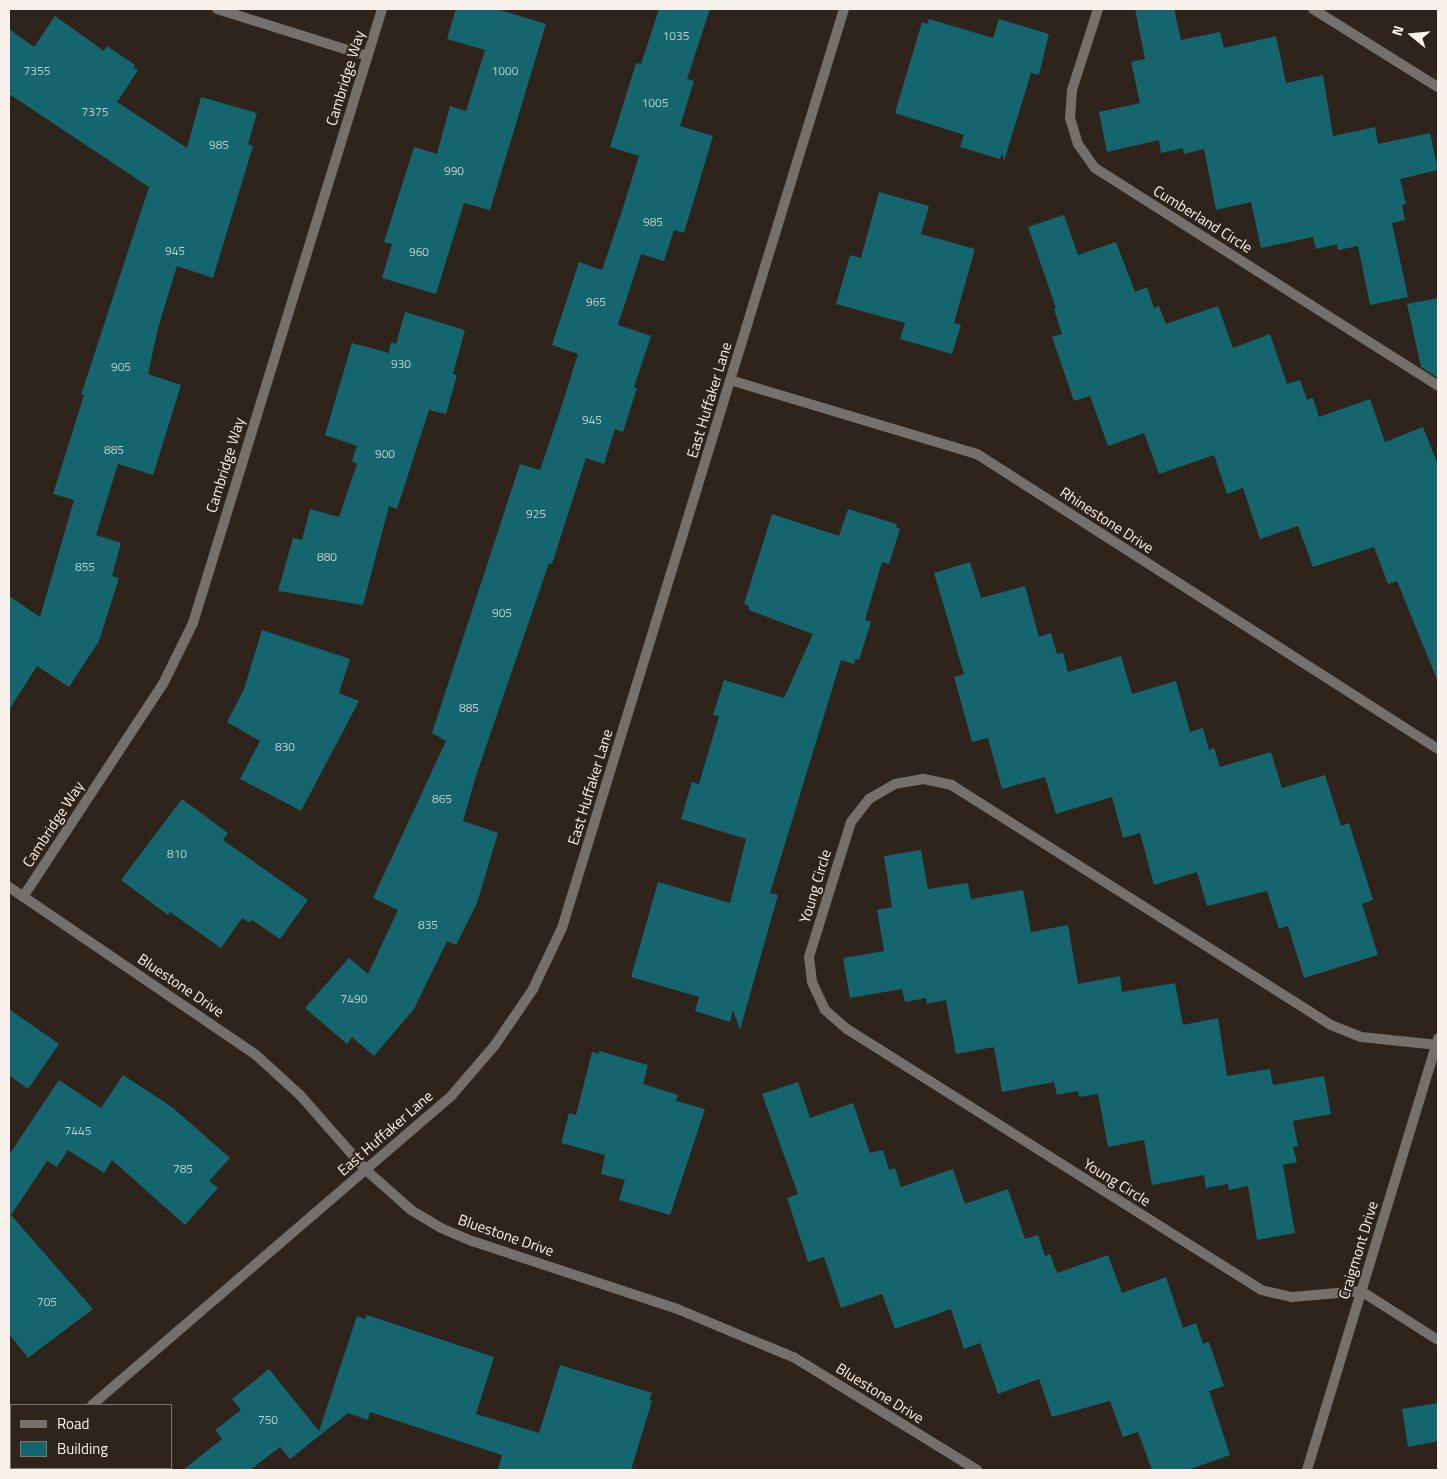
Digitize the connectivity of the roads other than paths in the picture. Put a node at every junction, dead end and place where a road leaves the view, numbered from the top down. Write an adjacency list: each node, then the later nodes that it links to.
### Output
1 (217, 9): 6 (street)
2 (382, 9): 6 (street, Cambridge Way)
3 (844, 9): 8 (street, East Huffaker Lane)
4 (1098, 9): 9 (street, Cumberland Circle)
5 (1314, 9): 7 (street)
6 (367, 56): 12 (street, Cambridge Way)
7 (1438, 87)
8 (730, 380): 10 (street, Rhinestone Drive); 14 (street, East Huffaker Lane)
9 (1438, 386)
10 (1438, 749)
11 (9, 887): 12 (street, Bluestone Drive)
12 (23, 896): 14 (street, Bluestone Drive)
13 (1438, 1042): 15 (street, Craigmont Drive); 15 (street, Young Circle)
14 (366, 1170): 17 (street, East Huffaker Lane); 18 (street, Bluestone Drive)
15 (1361, 1291): 16 (street); 19 (street, Craigmont Drive)
16 (1438, 1340)
17 (93, 1404)
18 (976, 1470)
19 (1306, 1470)

